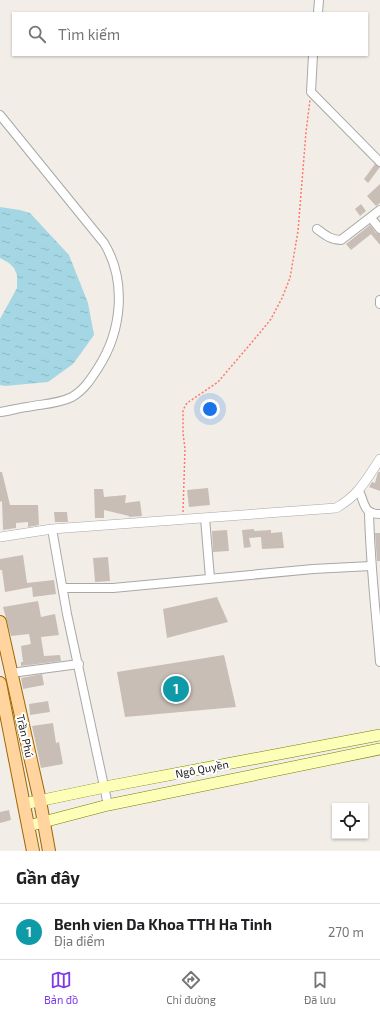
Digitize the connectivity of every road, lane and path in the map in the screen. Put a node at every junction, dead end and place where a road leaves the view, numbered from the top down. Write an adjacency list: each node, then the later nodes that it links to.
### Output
1 (319, 0): 2 (street)
2 (318, 12)
3 (313, 56): 4 (street)
4 (311, 92): 6 (street); 19 (path)
5 (0, 115): 13 (street)
6 (380, 162)
7 (380, 210): 8 (street)
8 (371, 218): 9 (street); 10 (street)
9 (380, 228)
10 (317, 230)
11 (380, 300): 12 (street)
12 (380, 304)
13 (0, 412)
14 (380, 459): 15 (street)
15 (359, 491): 16 (street); 18 (street)
16 (369, 512): 17 (street); 22 (street)
17 (380, 514)
18 (205, 518): 19 (street); 23 (street)
19 (182, 520): 20 (street)
20 (52, 529): 21 (street); 24 (street)
21 (0, 537)
22 (371, 566): 23 (street); 26 (street)
23 (210, 578): 24 (street)
24 (63, 588): 27 (street)
25 (0, 622): 28 (main road, Trần Phú)
26 (380, 662)
27 (79, 664): 28 (street); 32 (street)
28 (11, 673): 33 (main road, Trần Phú)
29 (0, 683): 34 (main road, Trần Phú)
30 (380, 735): 32 (main road, Ngô Quyền)
31 (380, 748): 35 (main road, Ngô Quyền)
32 (105, 787): 33 (main road, Ngô Quyền); 35 (street)
33 (40, 801): 34 (main road, Ngô Quyền); 36 (main road, Trần Phú)
34 (24, 804): 37 (main road, Trần Phú)
35 (108, 804): 36 (main road, Ngô Quyền)
36 (44, 822): 37 (main road, Ngô Quyền); 40 (main road, Trần Phú)
37 (28, 826): 39 (main road, Trần Phú)
38 (29, 851): 39 (street)
39 (33, 851)
40 (49, 851)

